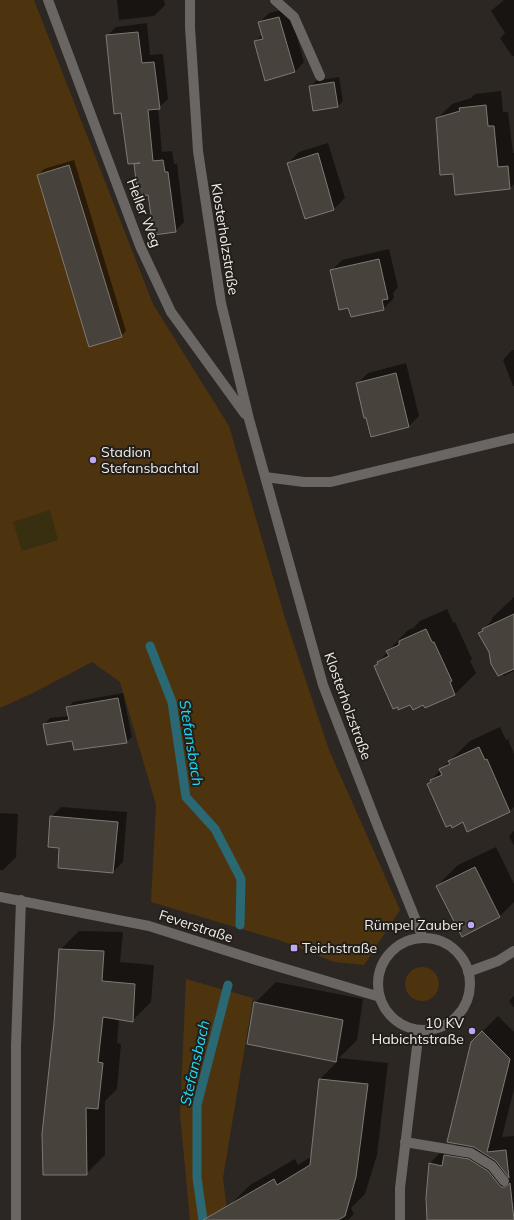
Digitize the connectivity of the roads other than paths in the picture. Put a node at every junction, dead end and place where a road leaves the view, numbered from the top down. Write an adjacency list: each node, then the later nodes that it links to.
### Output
1 (48, 0): 5 (street, Heller Weg)
2 (190, 0): 5 (street, Klosterholzstraße)
3 (275, 0): 4 (street)
4 (320, 76)
5 (249, 419): 7 (street, Klosterholzstraße)
6 (514, 438): 7 (street)
7 (265, 477): 10 (street, Klosterholzstraße)
8 (0, 897): 9 (street, Feverstraße)
9 (21, 900): 13 (street, Feverstraße); 18 (street)
10 (423, 938): 12 (street); 13 (street)
11 (514, 951): 12 (street)
12 (468, 972): 14 (street)
13 (380, 997): 14 (street)
14 (419, 1030): 15 (street)
15 (405, 1142): 16 (street); 17 (street)
16 (504, 1181)
17 (398, 1219)
18 (16, 1220)

